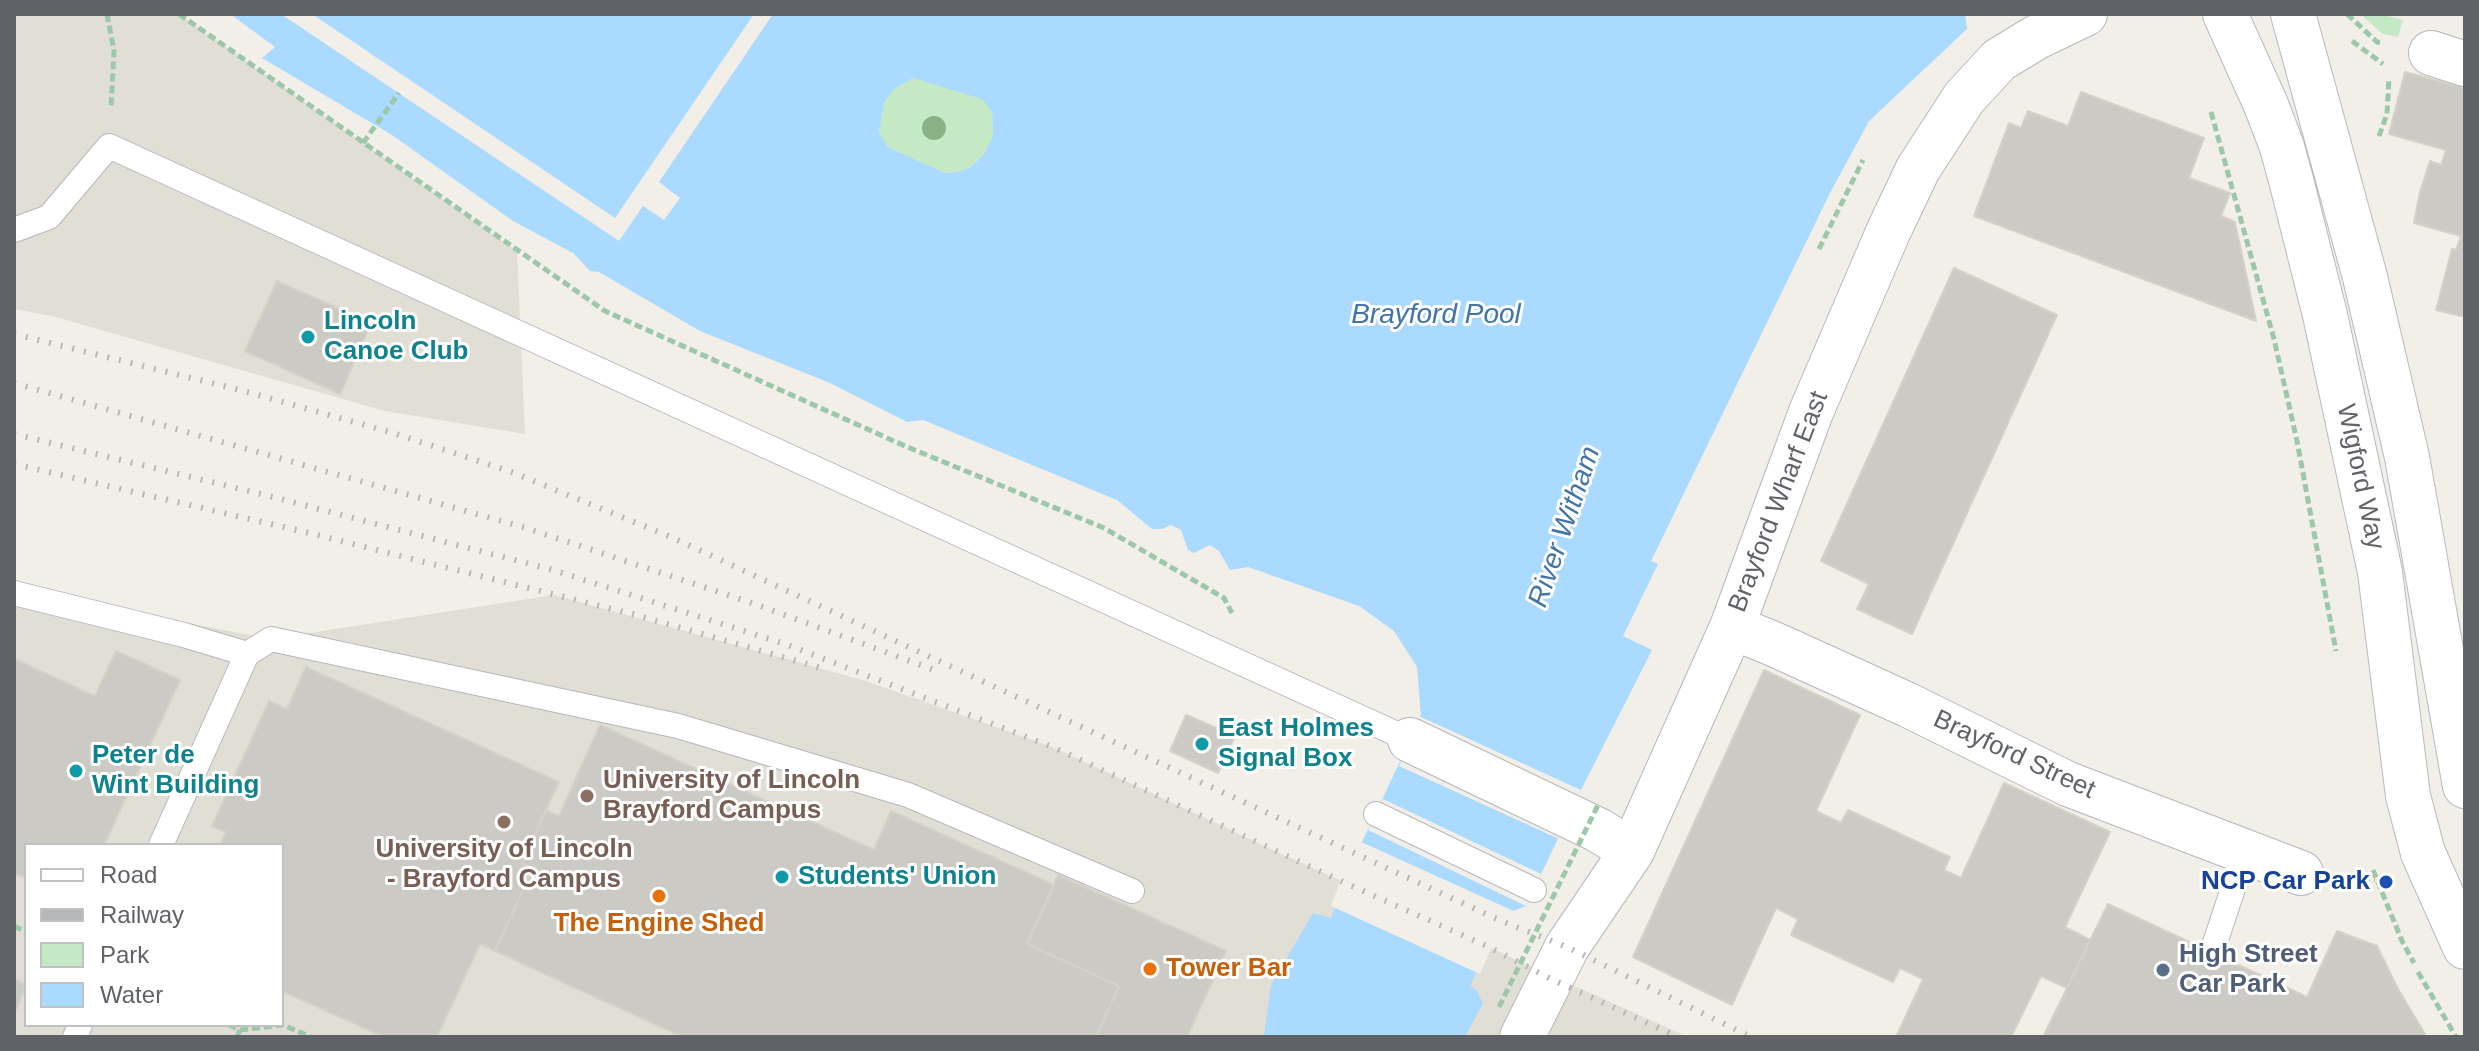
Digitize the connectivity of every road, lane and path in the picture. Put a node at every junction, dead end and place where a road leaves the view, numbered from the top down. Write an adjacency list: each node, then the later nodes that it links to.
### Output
1 (107, 14): 13 (path)
2 (179, 14): 12 (path)
3 (2085, 14): 16 (street, Brayford Wharf East)
4 (2225, 14): 32 (street, Wigford Way)
5 (2293, 14): 20 (street, Wigford Way)
6 (2364, 49): 7 (path)
7 (2378, 60)
8 (2389, 68): 11 (path)
9 (399, 93): 12 (path)
10 (2210, 108): 18 (path)
11 (2383, 128)
12 (363, 143): 19 (path)
13 (109, 146): 14 (lane); 19 (lane)
14 (14, 230)
15 (14, 593): 17 (lane)
16 (1732, 627): 26 (street, Brayford Wharf East); 27 (street, Brayford Street)
17 (247, 654): 25 (lane); 31 (lane)
18 (2336, 654)
19 (1266, 673): 21 (lane)
20 (2459, 710): 22 (street, Wigford Way)
21 (1410, 740): 23 (street)
22 (2465, 786)
23 (1584, 809): 26 (street); 34 (path, bridge)
24 (1376, 814): 30 (lane)
25 (162, 843)
26 (1632, 851): 34 (street, Brayford Wharf East)
27 (2245, 852): 29 (street, Brayford Street); 33 (lane)
28 (2372, 866): 39 (path)
29 (2301, 873)
30 (1534, 890)
31 (1132, 891)
32 (2465, 947)
33 (2212, 952)
34 (1510, 1022)
35 (284, 1025): 38 (path)
36 (273, 1027): 37 (path)
37 (239, 1034)
38 (311, 1037)
39 (2456, 1037)

